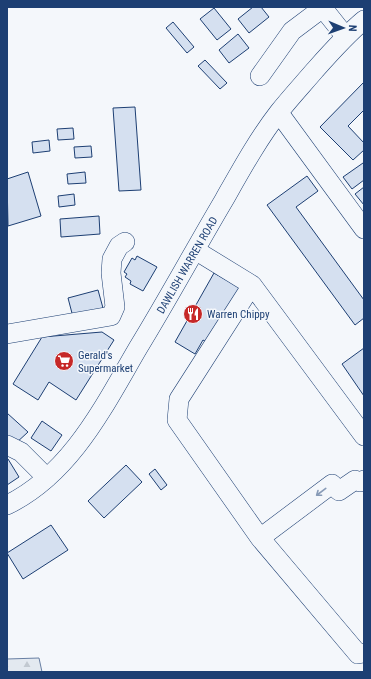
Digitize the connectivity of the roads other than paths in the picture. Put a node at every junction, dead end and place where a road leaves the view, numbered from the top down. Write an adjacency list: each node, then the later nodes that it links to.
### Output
1 (323, 7): 3 (street); 4 (street)
2 (364, 20): 3 (street, DAWLISH WARREN ROAD)
3 (345, 36): 5 (street, DAWLISH WARREN ROAD)
4 (260, 76)
5 (279, 112): 6 (street); 8 (street, DAWLISH WARREN ROAD)
6 (364, 229)
7 (125, 242): 10 (street)
8 (195, 250): 9 (street); 13 (street, DAWLISH WARREN ROAD)
9 (252, 285): 11 (street); 16 (street)
10 (7, 334)
11 (364, 436)
12 (7, 445): 13 (street)
13 (47, 478): 15 (street, DAWLISH WARREN ROAD)
14 (364, 480): 16 (street, one-way to 16)
15 (7, 504)
16 (260, 538): 17 (street)
17 (364, 653)

